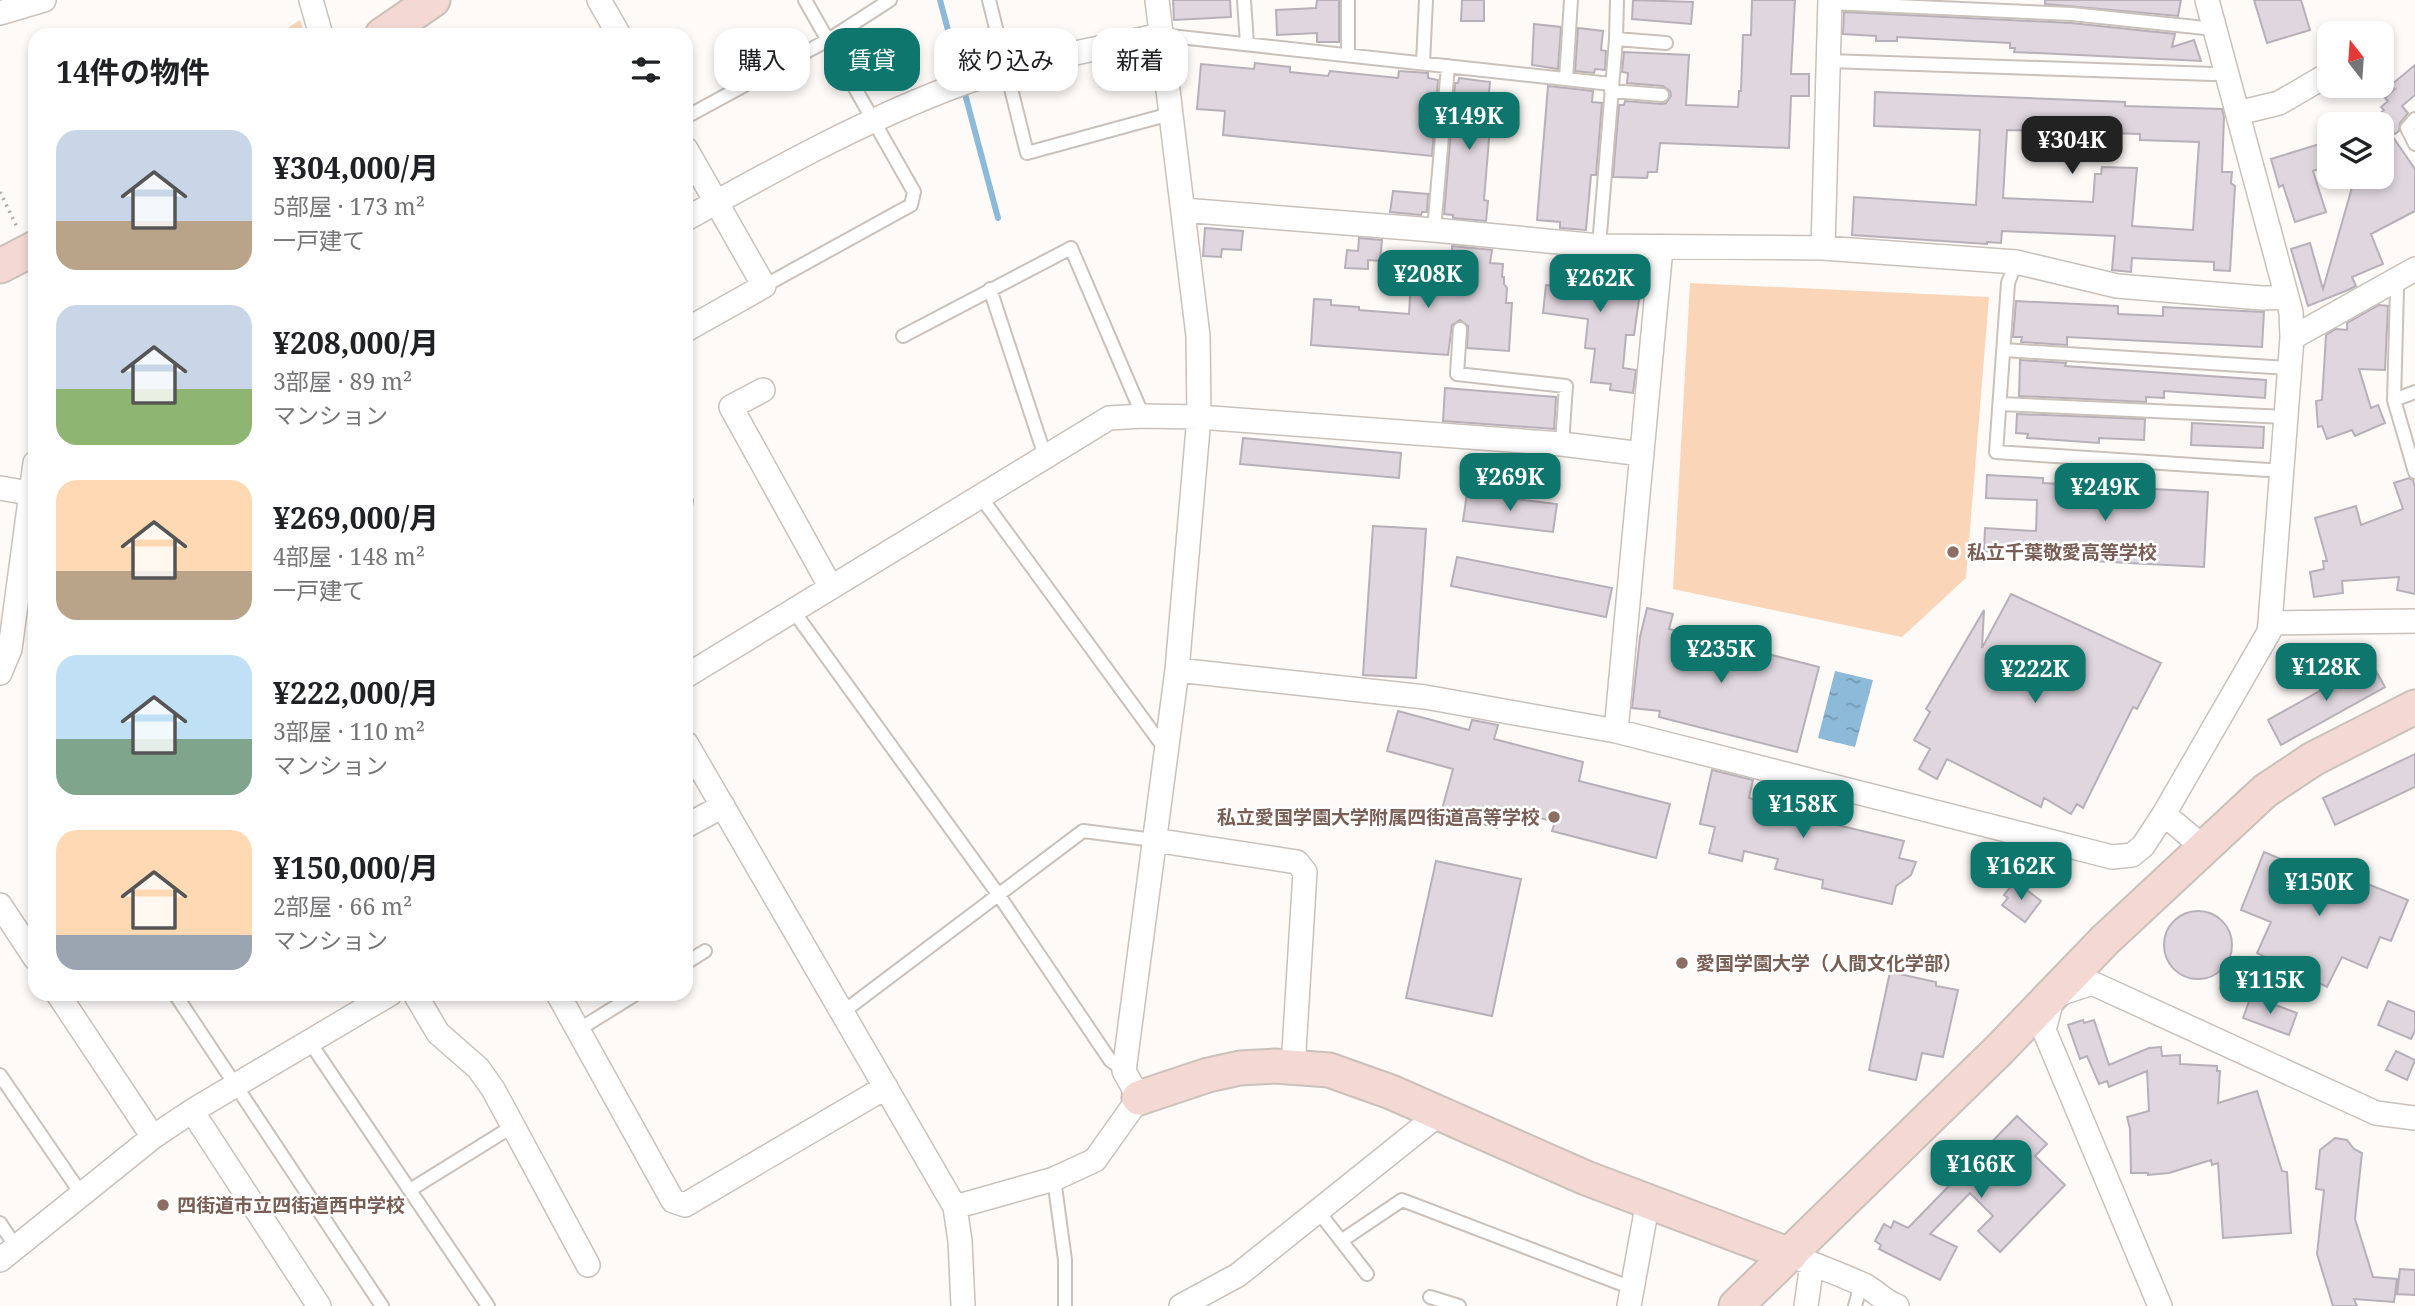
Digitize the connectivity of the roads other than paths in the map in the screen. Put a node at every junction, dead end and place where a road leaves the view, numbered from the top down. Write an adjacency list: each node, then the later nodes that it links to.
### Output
1 (44, 0): 16 (street)
2 (311, 0): 18 (street)
3 (433, 0): 19 (street)
4 (599, 0): 20 (street)
5 (805, 0): 24 (lane)
6 (890, 0): 21 (lane)
7 (989, 0): 22 (lane)
8 (1157, 0): 23 (street)
9 (1244, 0): 29 (lane)
10 (1348, 0): 30 (lane)
11 (1426, 0): 32 (lane)
12 (1570, 0): 35 (lane)
13 (1617, 0): 26 (lane)
14 (2207, 0): 17 (street)
15 (1830, 1): 17 (lane); 31 (street)
16 (0, 13)
17 (2214, 25): 34 (street)
18 (319, 28)
19 (393, 28)
20 (616, 28)
21 (847, 28)
22 (997, 28)
23 (1160, 28)
24 (824, 33)
25 (1188, 38): 29 (lane)
26 (1616, 39): 28 (lane); 37 (lane)
27 (824, 42): 43 (lane)
28 (1666, 43)
29 (1247, 44): 30 (lane)
30 (1348, 55): 32 (lane)
31 (1829, 61): 34 (lane); 56 (street)
32 (1423, 63): 33 (lane)
33 (1448, 66): 35 (lane); 53 (lane)
34 (2227, 73): 44 (street)
35 (1566, 79): 37 (lane)
36 (2317, 81): 44 (street)
37 (1611, 88): 42 (lane); 54 (lane)
38 (858, 91): 46 (lane)
39 (943, 91): 46 (street)
40 (1013, 91): 45 (lane)
41 (1167, 91): 45 (street)
42 (1661, 95)
43 (693, 113)
44 (2238, 113): 62 (street)
45 (1170, 114): 51 (street)
46 (874, 119): 50 (street); 60 (lane)
47 (2415, 119): 48 (lane)
48 (2415, 144)
49 (693, 161): 50 (street)
50 (717, 202): 52 (street); 60 (street)
51 (1183, 210): 53 (street); 74 (street)
52 (693, 215)
53 (1434, 230): 54 (street)
54 (1599, 246): 55 (street)
55 (1661, 248): 56 (street); 77 (street)
56 (1823, 248): 57 (street)
57 (2016, 262): 62 (street); 67 (lane)
58 (2415, 269): 59 (street)
59 (2392, 281): 66 (street); 71 (lane)
60 (764, 286): 63 (street)
61 (990, 289): 65 (lane); 73 (lane); 78 (lane)
62 (2287, 297): 66 (street)
63 (693, 326)
64 (1460, 329): 76 (lane)
65 (903, 335)
66 (2292, 338): 68 (street)
67 (2004, 350): 68 (lane); 72 (lane)
68 (2289, 368): 75 (street)
69 (763, 390): 85 (street)
70 (2415, 392): 71 (lane)
71 (2395, 400): 80 (lane)
72 (2000, 404): 75 (lane); 79 (lane)
73 (1143, 416): 74 (street); 78 (street)
74 (1199, 417): 76 (street); 89 (street)
75 (2286, 417): 79 (street)
76 (1562, 444): 77 (street)
77 (1642, 454): 93 (street)
78 (1045, 456): 83 (street)
79 (2283, 471): 88 (street)
80 (2415, 472)
81 (0, 488): 82 (street)
82 (28, 493)
83 (979, 496): 85 (street); 94 (lane)
84 (28, 528): 91 (street)
85 (830, 586): 86 (street)
86 (792, 609): 90 (street); 101 (lane)
87 (2415, 621): 88 (street)
88 (2270, 623): 97 (street)
89 (1177, 670): 93 (street); 94 (street)
90 (693, 672)
91 (0, 673)
92 (2415, 707): 100 (street)
93 (1616, 732): 97 (street)
94 (1166, 749): 99 (street)
95 (693, 755): 96 (street)
96 (723, 806): 98 (street); 113 (street)
97 (2164, 814): 100 (street)
98 (693, 823)
99 (1154, 840): 101 (lane); 116 (street); 118 (street)
100 (2204, 848): 106 (street)
101 (998, 894): 113 (lane); 118 (lane)
102 (0, 905): 103 (street)
103 (28, 947)
104 (705, 951): 105 (lane)
105 (693, 959)
106 (2053, 996): 123 (street); 135 (street); 152 (street)
107 (63, 1001): 125 (street)
108 (180, 1001): 119 (lane)
109 (374, 1001): 115 (street)
110 (419, 1001): 124 (street)
111 (562, 1001): 114 (street)
112 (625, 1001): 114 (lane)
113 (844, 1012): 120 (street)
114 (578, 1030): 120 (street)
115 (309, 1041): 119 (street); 127 (lane)
116 (1293, 1067): 118 (street); 122 (street)
117 (0, 1075): 128 (lane)
118 (1131, 1084): 126 (street)
119 (234, 1085): 121 (street); 143 (lane)
120 (886, 1087): 130 (street)
121 (192, 1111): 125 (street); 142 (street)
122 (1439, 1114): 129 (street); 131 (street)
123 (2415, 1118)
124 (513, 1126): 127 (lane); 136 (street)
125 (153, 1137): 128 (street)
126 (1054, 1179): 130 (street); 146 (lane)
127 (410, 1189): 144 (lane)
128 (82, 1195): 134 (street)
129 (1648, 1202): 135 (street); 140 (street)
130 (955, 1207): 145 (street)
131 (1318, 1211): 133 (lane); 141 (street)
132 (0, 1223): 134 (lane)
133 (1341, 1241): 137 (lane); 140 (lane)
134 (8, 1253)
135 (1801, 1259): 138 (street); 149 (street); 150 (street)
136 (588, 1265)
137 (1367, 1274)
138 (1858, 1295): 151 (street)
139 (1430, 1297): 148 (lane)
140 (1630, 1297)
141 (1211, 1298): 147 (street)
142 (318, 1306)
143 (382, 1306)
144 (488, 1306)
145 (963, 1306)
146 (1065, 1306)
147 (1181, 1306)
148 (1459, 1306)
149 (1736, 1306)
150 (1806, 1306)
151 (1897, 1306)
152 (2160, 1306)

